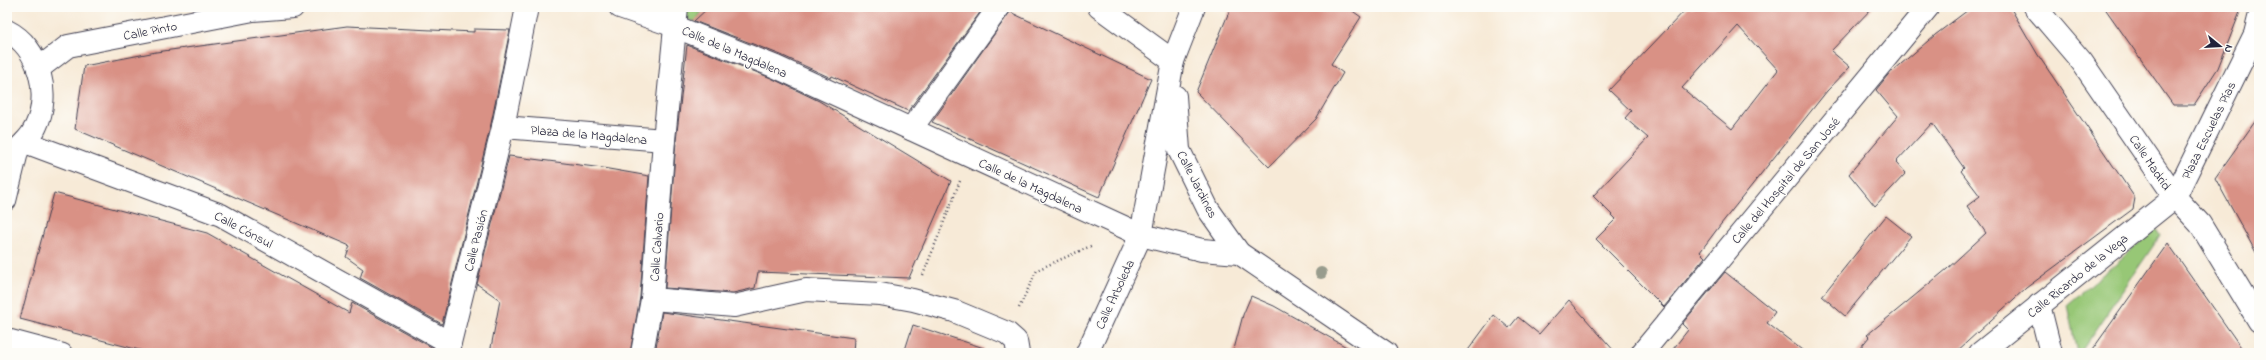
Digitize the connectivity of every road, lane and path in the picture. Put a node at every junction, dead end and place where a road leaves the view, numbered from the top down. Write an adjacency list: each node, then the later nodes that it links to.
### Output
1 (293, 7): 9 (street, Calle Pinto)
2 (527, 7): 15 (street)
3 (620, 7): 10 (street)
4 (999, 7): 16 (street)
5 (1099, 7): 13 (street)
6 (1194, 7): 13 (street, Calle Jardines)
7 (1928, 7): 37 (street, Calle del Hospital de San José)
8 (2036, 7): 20 (street, Calle Madrid)
9 (253, 9): 14 (street, Calle Pinto)
10 (672, 19): 16 (street, Calle de la Magdalena); 17 (street, Plaza de la Magdalena)
11 (2258, 30): 20 (street, Plaza Escuelas Pías)
12 (7, 31): 14 (street)
13 (1173, 61): 22 (street, Calle Jardines); 24 (street, Calle Jardines)
14 (38, 68): 18 (street)
15 (503, 127): 17 (street, Plaza de la Magdalena); 31 (street, Calle Pasión)
16 (911, 129): 22 (street, Calle de la Magdalena)
17 (664, 140): 25 (street, Calle Calvario)
18 (17, 149): 21 (lane); 31 (street, Calle Cónsul)
19 (963, 175): 26 (path)
20 (2175, 197): 27 (street, Calle Ricardo de la Vega); 28 (street, Calle Madrid)
21 (7, 201)
22 (1142, 235): 24 (street, Calle de la Magdalena); 35 (street, Calle Arboleda)
23 (1093, 244): 29 (path)
24 (1240, 253): 36 (street, Calle de la Magdalena)
25 (652, 299): 26 (street); 33 (street, Calle Calvario)
26 (913, 300): 29 (street)
27 (2039, 305): 38 (street, Calle Ricardo de la Vega); 39 (street)
28 (2259, 321)
29 (1007, 333): 34 (street)
30 (7, 338): 32 (lane)
31 (447, 348)
32 (63, 353)
33 (642, 353)
34 (1018, 353)
35 (1088, 353)
36 (1386, 353)
37 (1642, 353)
38 (1980, 353)
39 (2051, 353)

